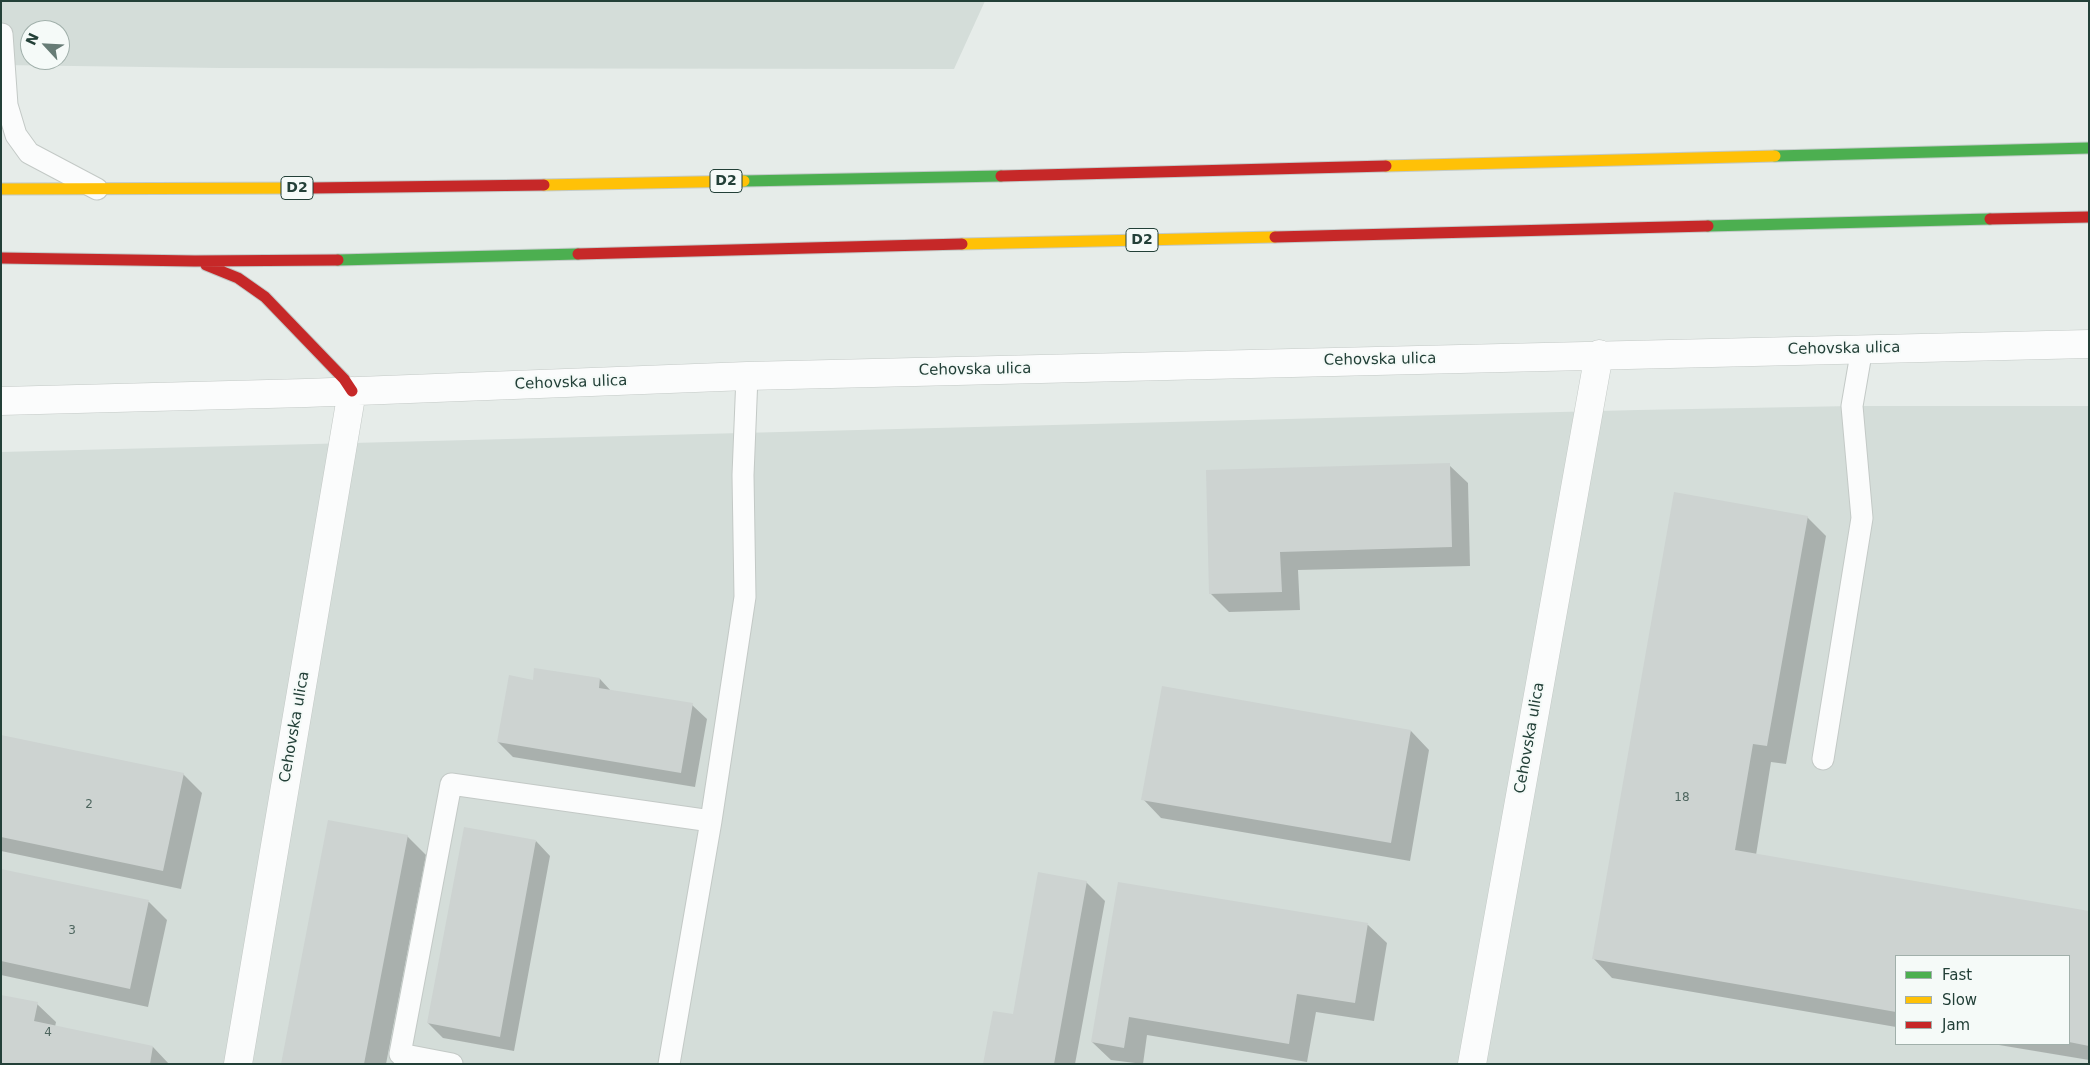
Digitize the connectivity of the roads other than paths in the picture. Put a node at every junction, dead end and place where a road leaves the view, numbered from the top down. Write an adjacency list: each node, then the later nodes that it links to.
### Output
1 (2, 34): 4 (lane)
2 (2089, 148): 4 (main road, D2)
3 (1, 189): 4 (main road, D2)
4 (99, 190)
5 (2089, 216): 7 (main road, D2)
6 (1, 258): 7 (main road, D2)
7 (195, 261): 12 (main road)
8 (2089, 344): 9 (street, Cehovska ulica)
9 (1862, 348): 10 (street, Cehovska ulica); 14 (lane)
10 (1599, 354): 11 (street, Cehovska ulica); 19 (street, Cehovska ulica)
11 (747, 376): 12 (street, Cehovska ulica); 15 (lane)
12 (352, 391): 13 (street, Cehovska ulica); 16 (street, Cehovska ulica)
13 (1, 401)
14 (1823, 759)
15 (711, 821): 17 (lane); 18 (lane)
16 (238, 1064)
17 (452, 1064)
18 (669, 1064)
19 (1472, 1064)

